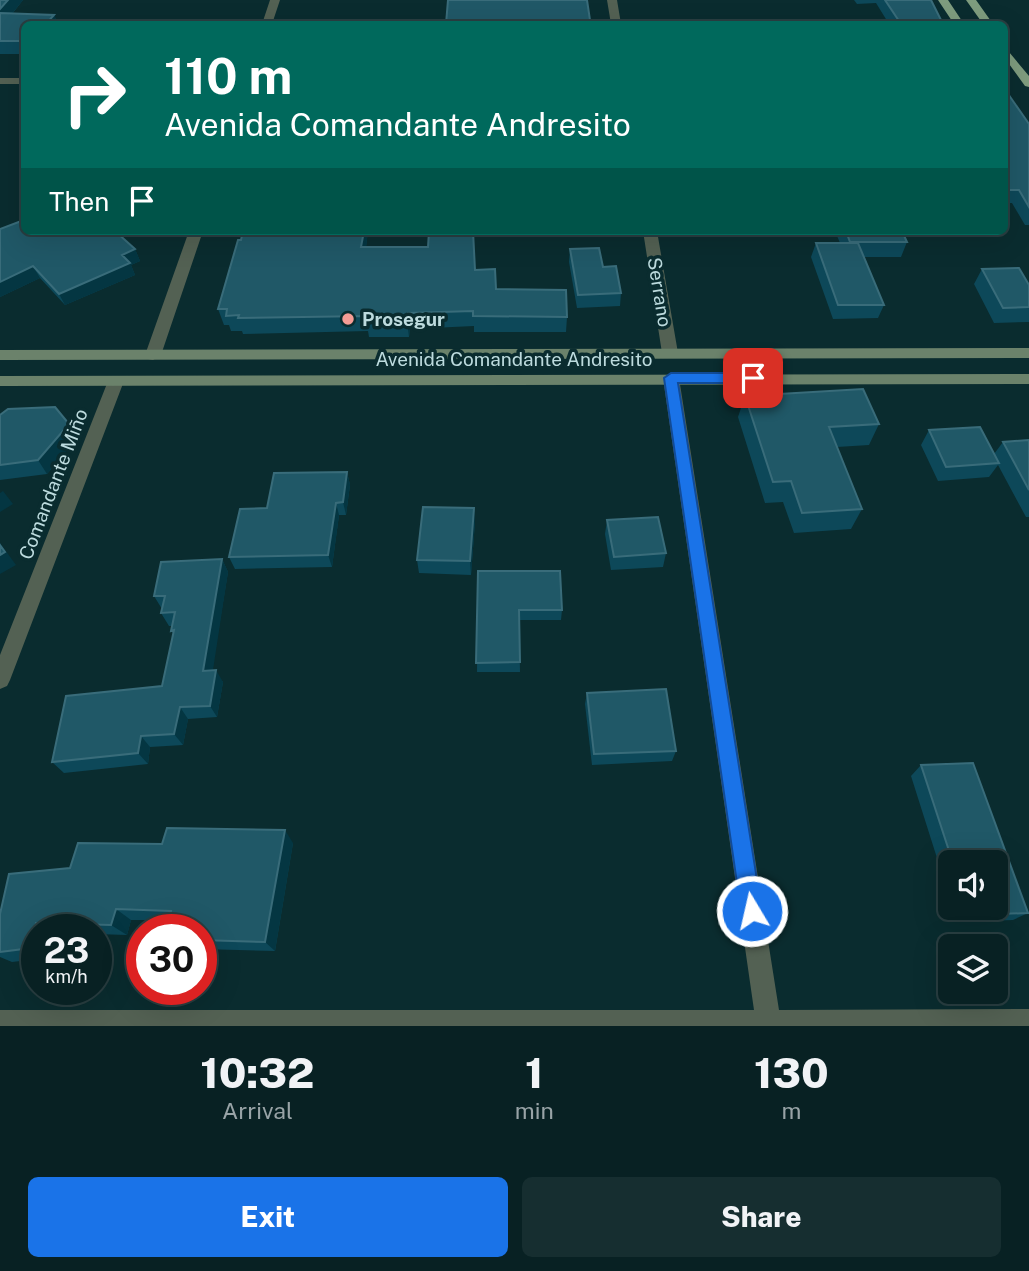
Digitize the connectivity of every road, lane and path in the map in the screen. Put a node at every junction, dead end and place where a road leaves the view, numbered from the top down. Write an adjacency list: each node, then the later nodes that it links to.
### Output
1 (275, 0): 5 (street)
2 (612, 0): 6 (street)
3 (943, 0): 7 (main road)
4 (971, 0): 8 (main road)
5 (268, 21)
6 (616, 21)
7 (957, 21)
8 (986, 21)
9 (1008, 55): 12 (main road)
10 (21, 80): 11 (street)
11 (0, 81)
12 (1029, 84)
13 (195, 235): 18 (street)
14 (651, 235): 15 (street, Serrano)
15 (670, 353): 16 (main road, Avenida Comandante Andresito); 18 (main road, Avenida Comandante Andresito)
16 (1029, 353)
17 (0, 355): 18 (main road, Avenida Comandante Andresito)
18 (153, 355)
19 (671, 378): 20 (main road, Avenida Comandante Andresito); 22 (main road, Avenida Comandante Andresito); 26 (street)
20 (1029, 379)
21 (0, 381): 22 (main road, Avenida Comandante Andresito)
22 (116, 381): 23 (street, Comandante Miño)
23 (0, 680)
24 (1029, 1022): 26 (street)
25 (0, 1023): 26 (street)
26 (769, 1023)

